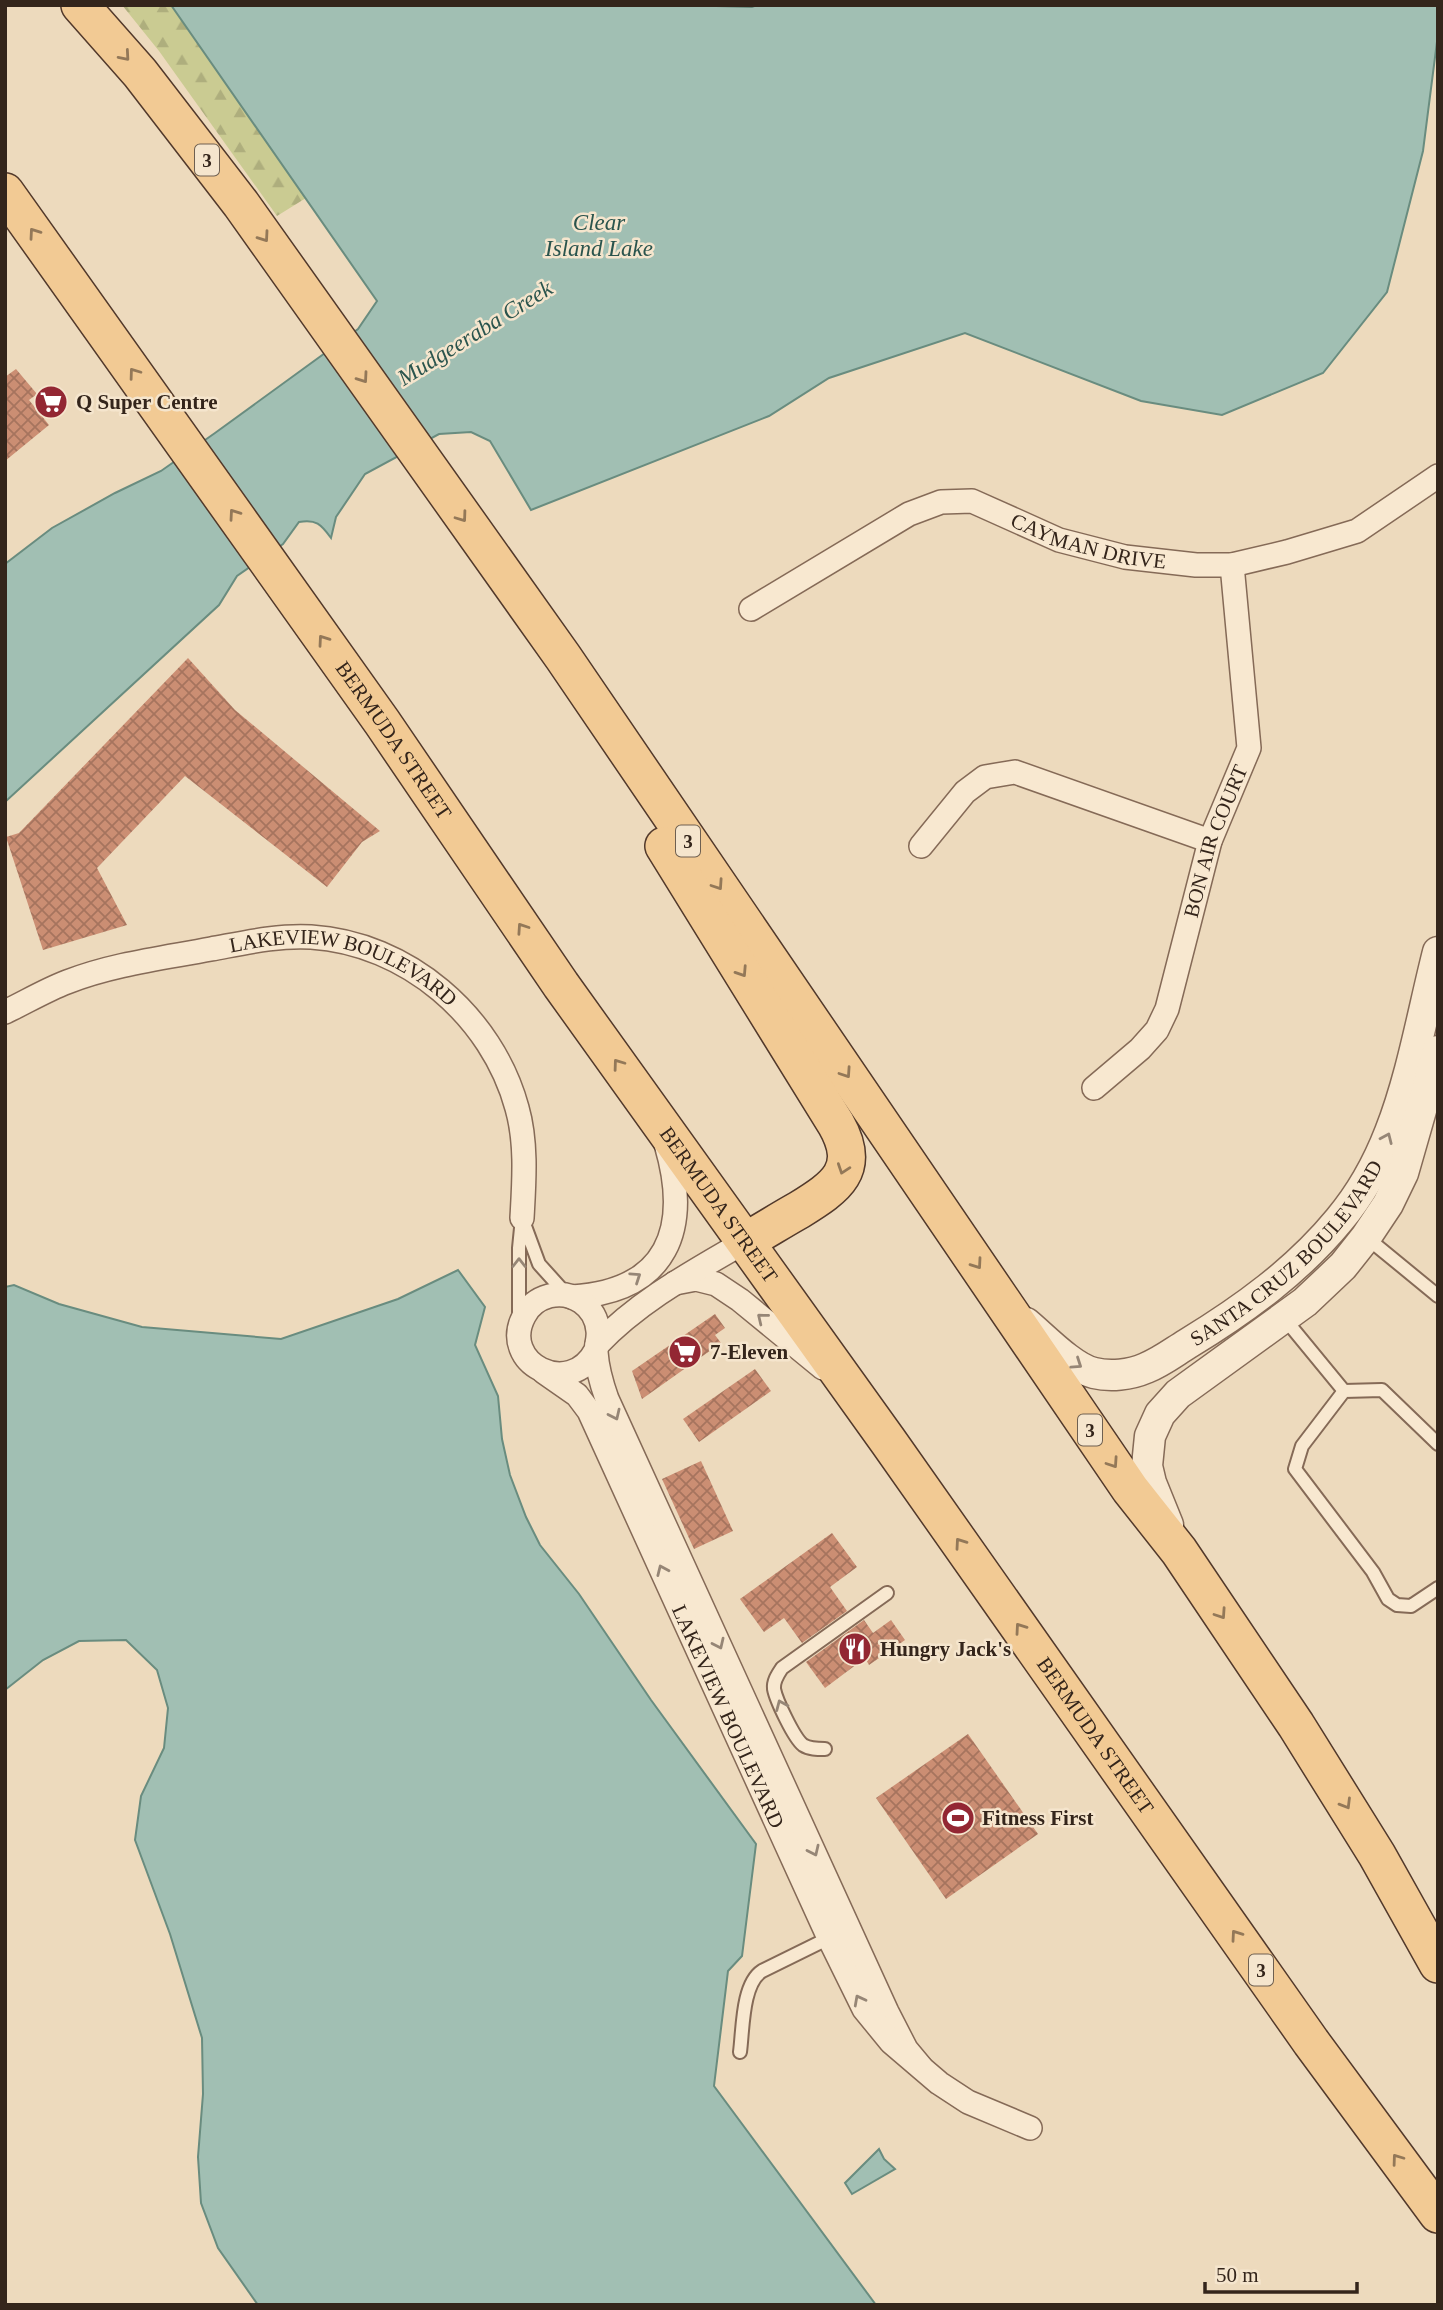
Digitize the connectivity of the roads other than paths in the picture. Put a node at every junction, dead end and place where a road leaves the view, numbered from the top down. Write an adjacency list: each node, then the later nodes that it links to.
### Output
1 (80, 5): 6 (main road, 3, one-way to 6)
2 (5, 192): 13 (main road, BERMUDA STREET / 3, one-way to 2)
3 (1438, 476): 4 (street, CAYMAN DRIVE)
4 (1232, 565): 5 (street, CAYMAN DRIVE); 7 (street, BON AIR COURT)
5 (751, 608)
6 (562, 657): 17 (main road, one-way to 17); 21 (main road, 3, one-way to 21)
7 (1210, 841): 8 (street); 12 (street, BON AIR COURT)
8 (921, 846)
9 (1438, 952): 15 (street, SANTA CRUZ BOULEVARD, one-way to 9)
10 (5, 1012): 14 (street, LAKEVIEW BOULEVARD)
11 (1438, 1051): 16 (street, SANTA CRUZ BOULEVARD)
12 (1094, 1087)
13 (659, 1119): 17 (main road, BERMUDA STREET / 3); 19 (street, one-way to 13)
14 (522, 1218): 19 (lane); 23 (lane, one-way to 14)
15 (1341, 1218): 16 (street); 25 (street, SANTA CRUZ BOULEVARD)
16 (1366, 1237): 20 (lane); 22 (street, SANTA CRUZ BOULEVARD)
17 (746, 1241): 18 (street); 27 (main road, BERMUDA STREET / 3)
18 (675, 1283): 24 (street); 27 (street, one-way to 18)
19 (570, 1296): 23 (street); 24 (street)
20 (1438, 1296)
21 (1006, 1306): 25 (street, SANTA CRUZ BOULEVARD, one-way to 25); 32 (main road, 3, one-way to 32)
22 (1274, 1324): 25 (street); 28 (lane); 32 (street, SANTA CRUZ BOULEVARD)
23 (519, 1331): 26 (street)
24 (596, 1347): 26 (street); 31 (street, LAKEVIEW BOULEVARD, one-way to 31)
25 (1158, 1362)
26 (536, 1367): 30 (street, LAKEVIEW BOULEVARD)
27 (853, 1391): 41 (main road, BERMUDA STREET / 3, one-way to 27)
28 (1344, 1391): 29 (lane); 33 (lane)
29 (1438, 1444)
30 (606, 1447): 31 (street); 35 (street, LAKEVIEW BOULEVARD, one-way to 30)
31 (635, 1458): 35 (street, LAKEVIEW BOULEVARD)
32 (1179, 1551): 38 (main road, 3, one-way to 38)
33 (1438, 1588)
34 (887, 1593): 36 (lane, one-way to 34)
35 (687, 1599): 37 (street, LAKEVIEW BOULEVARD)
36 (825, 1749)
37 (839, 1933): 39 (lane); 40 (street, LAKEVIEW BOULEVARD)
38 (1438, 1964)
39 (740, 2052)
40 (1030, 2128)
41 (1438, 2214)

